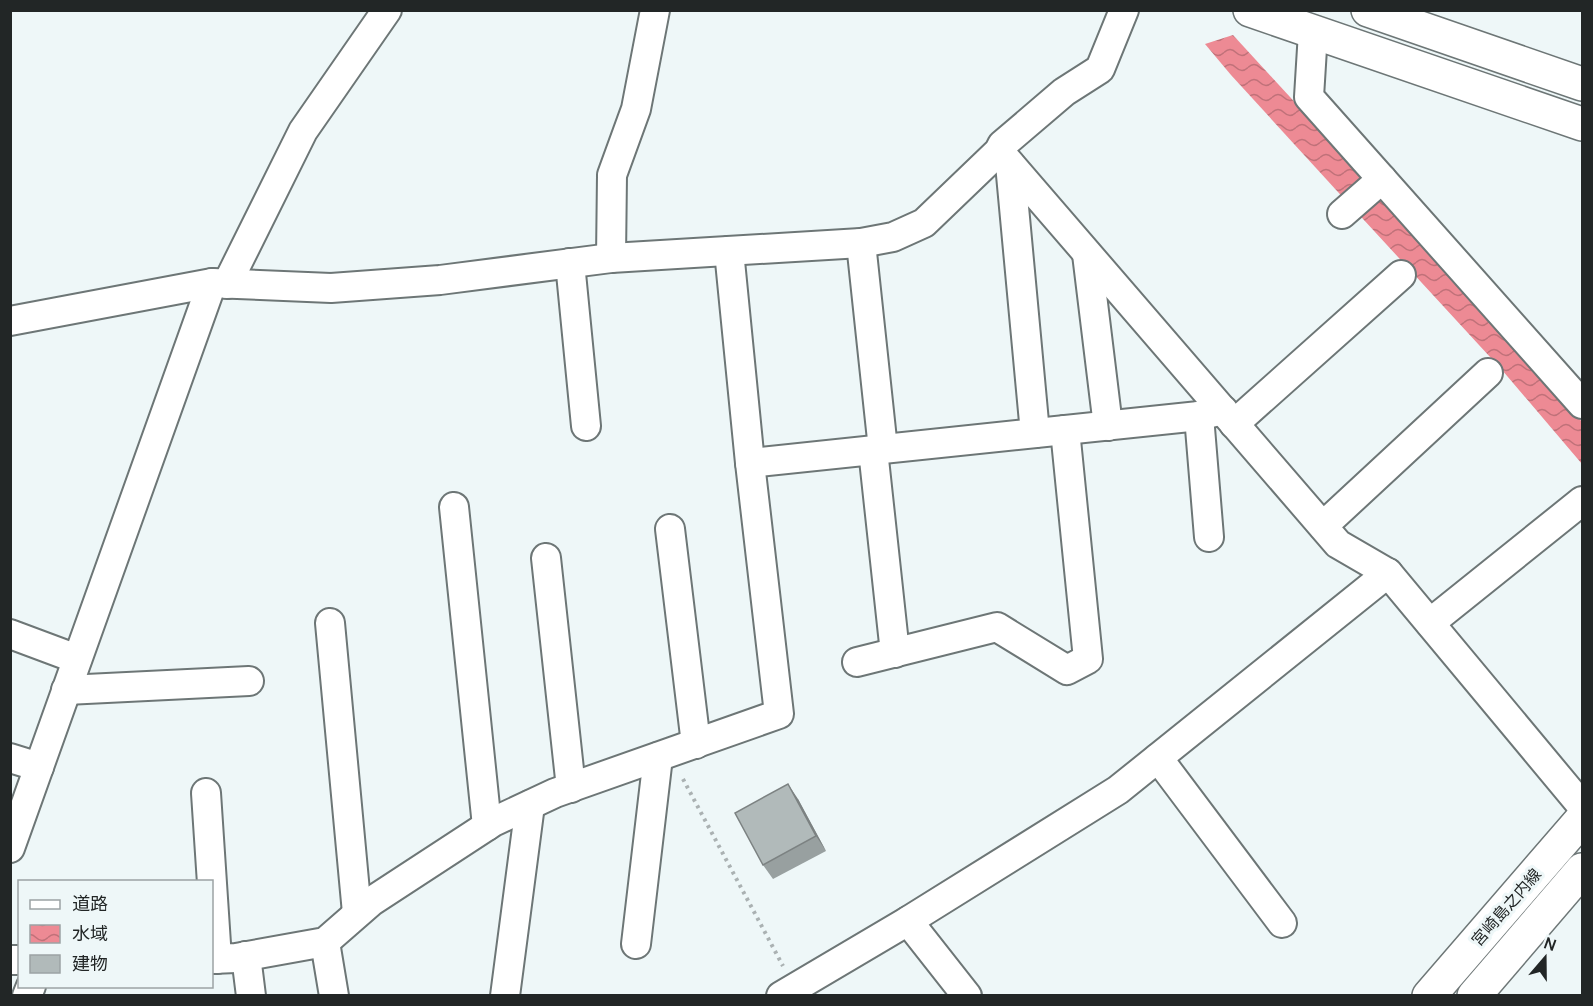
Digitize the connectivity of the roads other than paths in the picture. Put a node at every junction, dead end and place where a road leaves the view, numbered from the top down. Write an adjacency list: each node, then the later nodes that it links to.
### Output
1 (387, 10): 18 (street)
2 (655, 10): 15 (street)
3 (1124, 10): 9 (street)
4 (1250, 10): 6 (street)
5 (1368, 10): 7 (street)
6 (1313, 32): 8 (street); 10 (street)
7 (1582, 84)
8 (1582, 124)
9 (1005, 157): 12 (street); 14 (street); 26 (street)
10 (1382, 179): 11 (street); 21 (street)
11 (1342, 214)
12 (861, 243): 13 (street); 27 (street)
13 (729, 251): 15 (street); 28 (street)
14 (1087, 254): 22 (street); 24 (street)
15 (611, 258): 16 (street)
16 (570, 263): 18 (street); 23 (street)
17 (1401, 275): 22 (street)
18 (219, 284): 19 (street); 40 (street)
19 (10, 321)
20 (1488, 373): 31 (street)
21 (1582, 404)
22 (1219, 416): 24 (street); 31 (street); 33 (street)
23 (586, 426)
24 (1108, 426): 25 (street)
25 (1065, 430): 26 (street); 39 (street)
26 (1035, 433): 27 (street)
27 (878, 450): 28 (street); 39 (street)
28 (750, 463): 44 (street)
29 (1582, 501): 36 (street)
30 (453, 507): 54 (street)
31 (1323, 526): 35 (street)
32 (670, 529): 44 (street)
33 (1209, 537)
34 (546, 558): 49 (street)
35 (1388, 573): 36 (street); 47 (street)
36 (1430, 622): 52 (street)
37 (330, 623): 58 (street)
38 (10, 634): 40 (street)
39 (895, 653): 41 (street)
40 (77, 659): 43 (street)
41 (857, 662)
42 (249, 681): 43 (street)
43 (66, 690): 48 (street)
44 (696, 744): 45 (street)
45 (663, 755): 49 (street); 63 (street)
46 (10, 758): 48 (street)
47 (1158, 758): 59 (street); 60 (street)
48 (39, 767): 55 (street)
49 (571, 788): 51 (street)
50 (206, 793): 57 (street)
51 (530, 805): 54 (street); 69 (street)
52 (1582, 806)
53 (1582, 819): 71 (street, 宮崎島之内線)
54 (487, 826): 58 (street)
55 (10, 848)
56 (1582, 870): 72 (street, 宮崎島之内線)
57 (210, 880)
58 (357, 913): 62 (street)
59 (908, 921): 66 (street); 70 (street)
60 (1282, 923)
61 (213, 938): 65 (street)
62 (325, 942): 64 (street); 68 (street)
63 (636, 944)
64 (246, 956): 65 (street); 67 (street)
65 (214, 959)
66 (788, 992)
67 (251, 996)
68 (334, 996)
69 (505, 996)
70 (967, 996)
71 (1429, 996)
72 (1474, 996)

